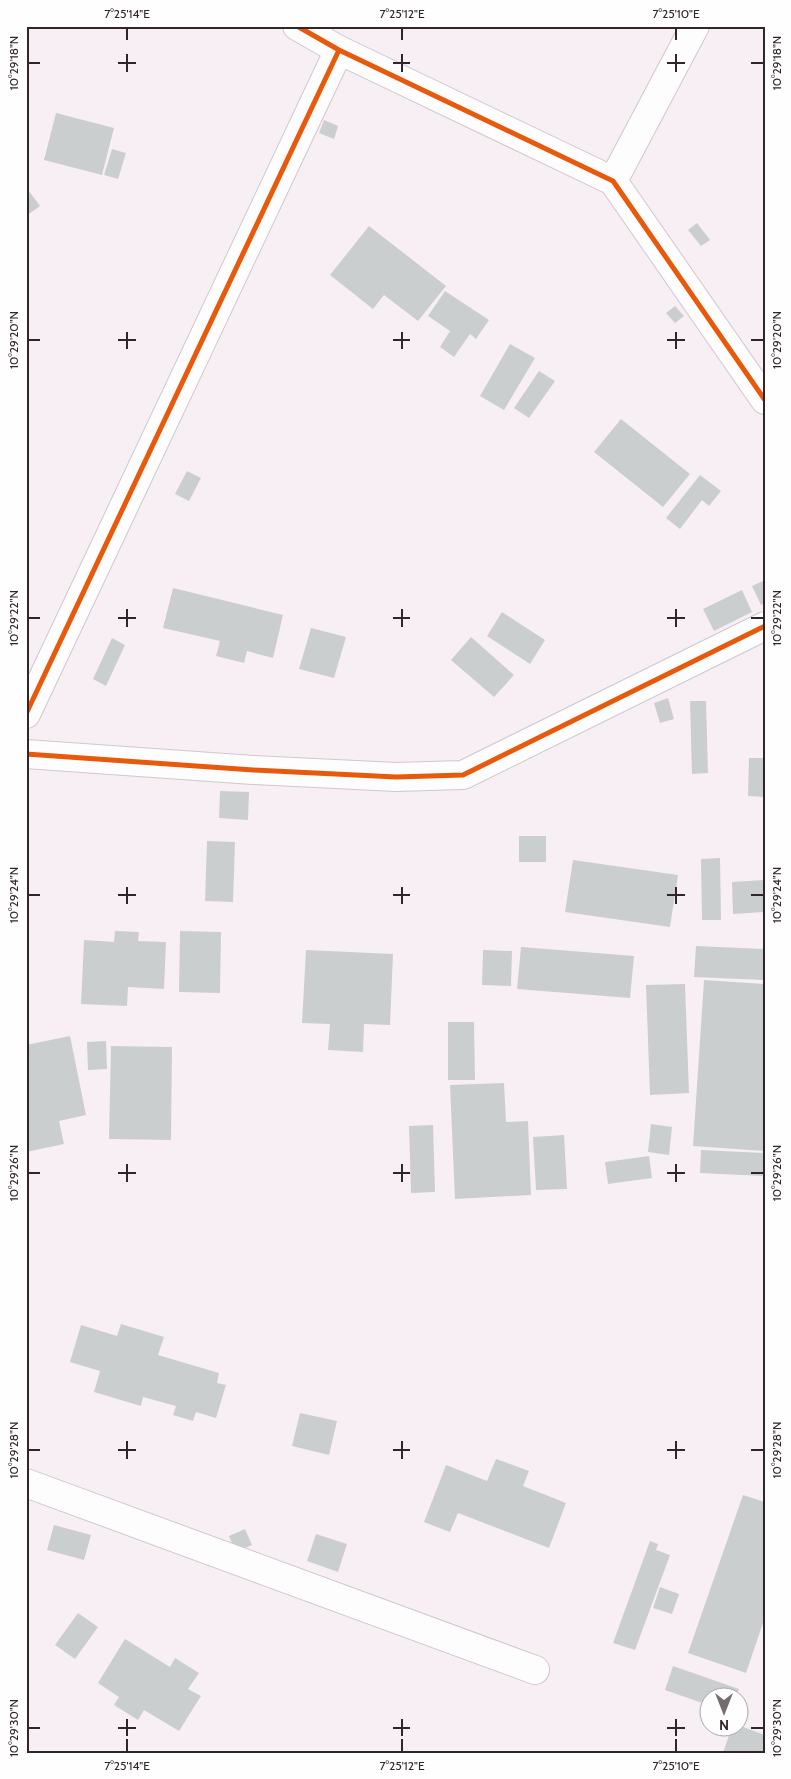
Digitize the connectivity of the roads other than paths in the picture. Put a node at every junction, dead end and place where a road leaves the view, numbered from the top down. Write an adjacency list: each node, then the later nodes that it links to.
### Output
1 (297, 26): 3 (street)
2 (695, 26): 4 (street)
3 (339, 50): 4 (street); 7 (street)
4 (613, 181): 5 (street)
5 (765, 400)
6 (765, 626): 8 (street)
7 (26, 714)
8 (26, 754)
9 (26, 1483): 10 (street)
10 (536, 1670)

